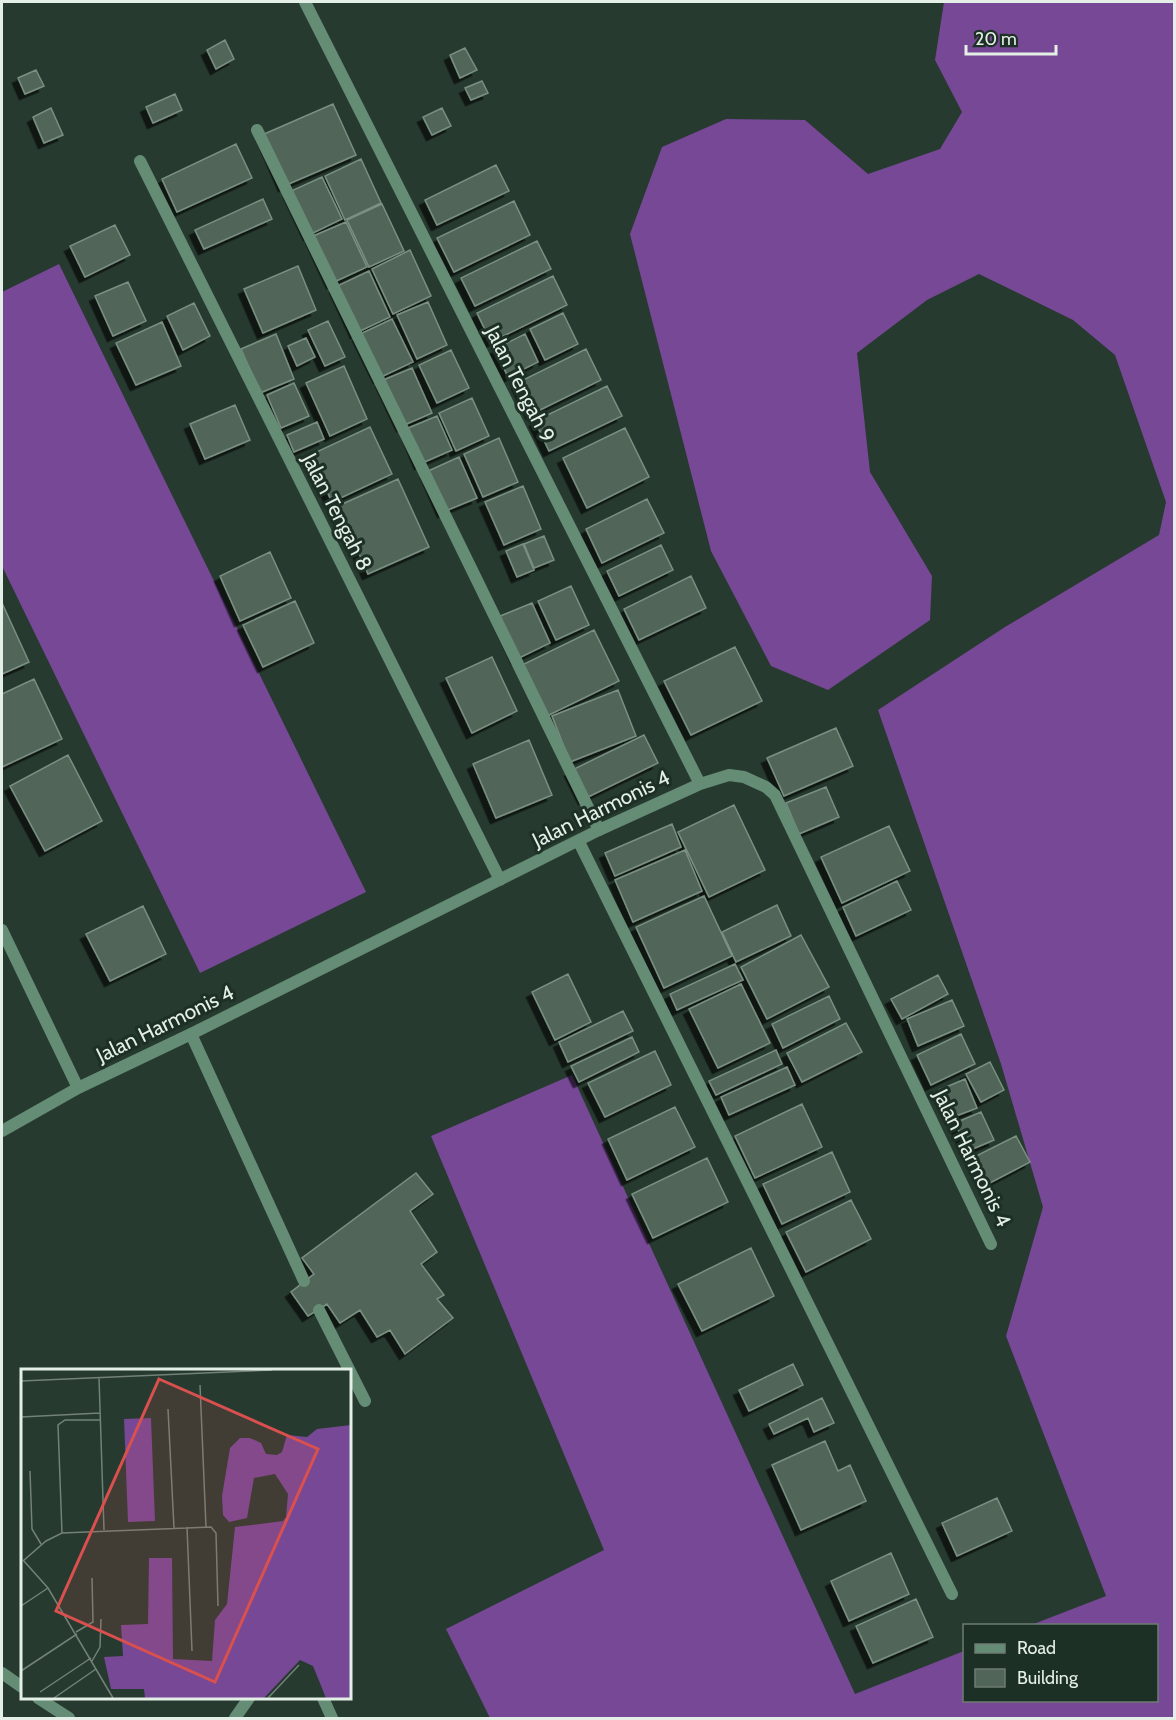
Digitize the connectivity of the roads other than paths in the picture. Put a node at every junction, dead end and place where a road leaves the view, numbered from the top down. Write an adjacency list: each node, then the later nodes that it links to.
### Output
1 (304, 2): 4 (street, Jalan Tengah 9)
2 (257, 130): 5 (street)
3 (140, 161): 7 (street, Jalan Tengah 8)
4 (700, 784): 5 (street, Jalan Harmonis 4); 12 (street, Jalan Harmonis 4)
5 (599, 830): 6 (street, Jalan Harmonis 4)
6 (579, 842): 7 (street, Jalan Harmonis 4); 18 (street)
7 (500, 880): 9 (street, Jalan Harmonis 4)
8 (2, 930): 10 (street)
9 (191, 1034): 10 (street, Jalan Harmonis 4); 13 (street)
10 (78, 1088): 11 (street, Jalan Harmonis 4)
11 (2, 1131)
12 (991, 1244)
13 (304, 1281)
14 (319, 1310): 15 (street)
15 (349, 1369)
16 (351, 1373): 17 (street)
17 (365, 1401)
18 (952, 1594)
19 (2, 1673): 20 (street)
20 (21, 1686)
21 (39, 1699): 24 (street)
22 (248, 1699): 25 (street)
23 (323, 1699): 26 (street)
24 (69, 1719)
25 (235, 1719)
26 (332, 1719)

